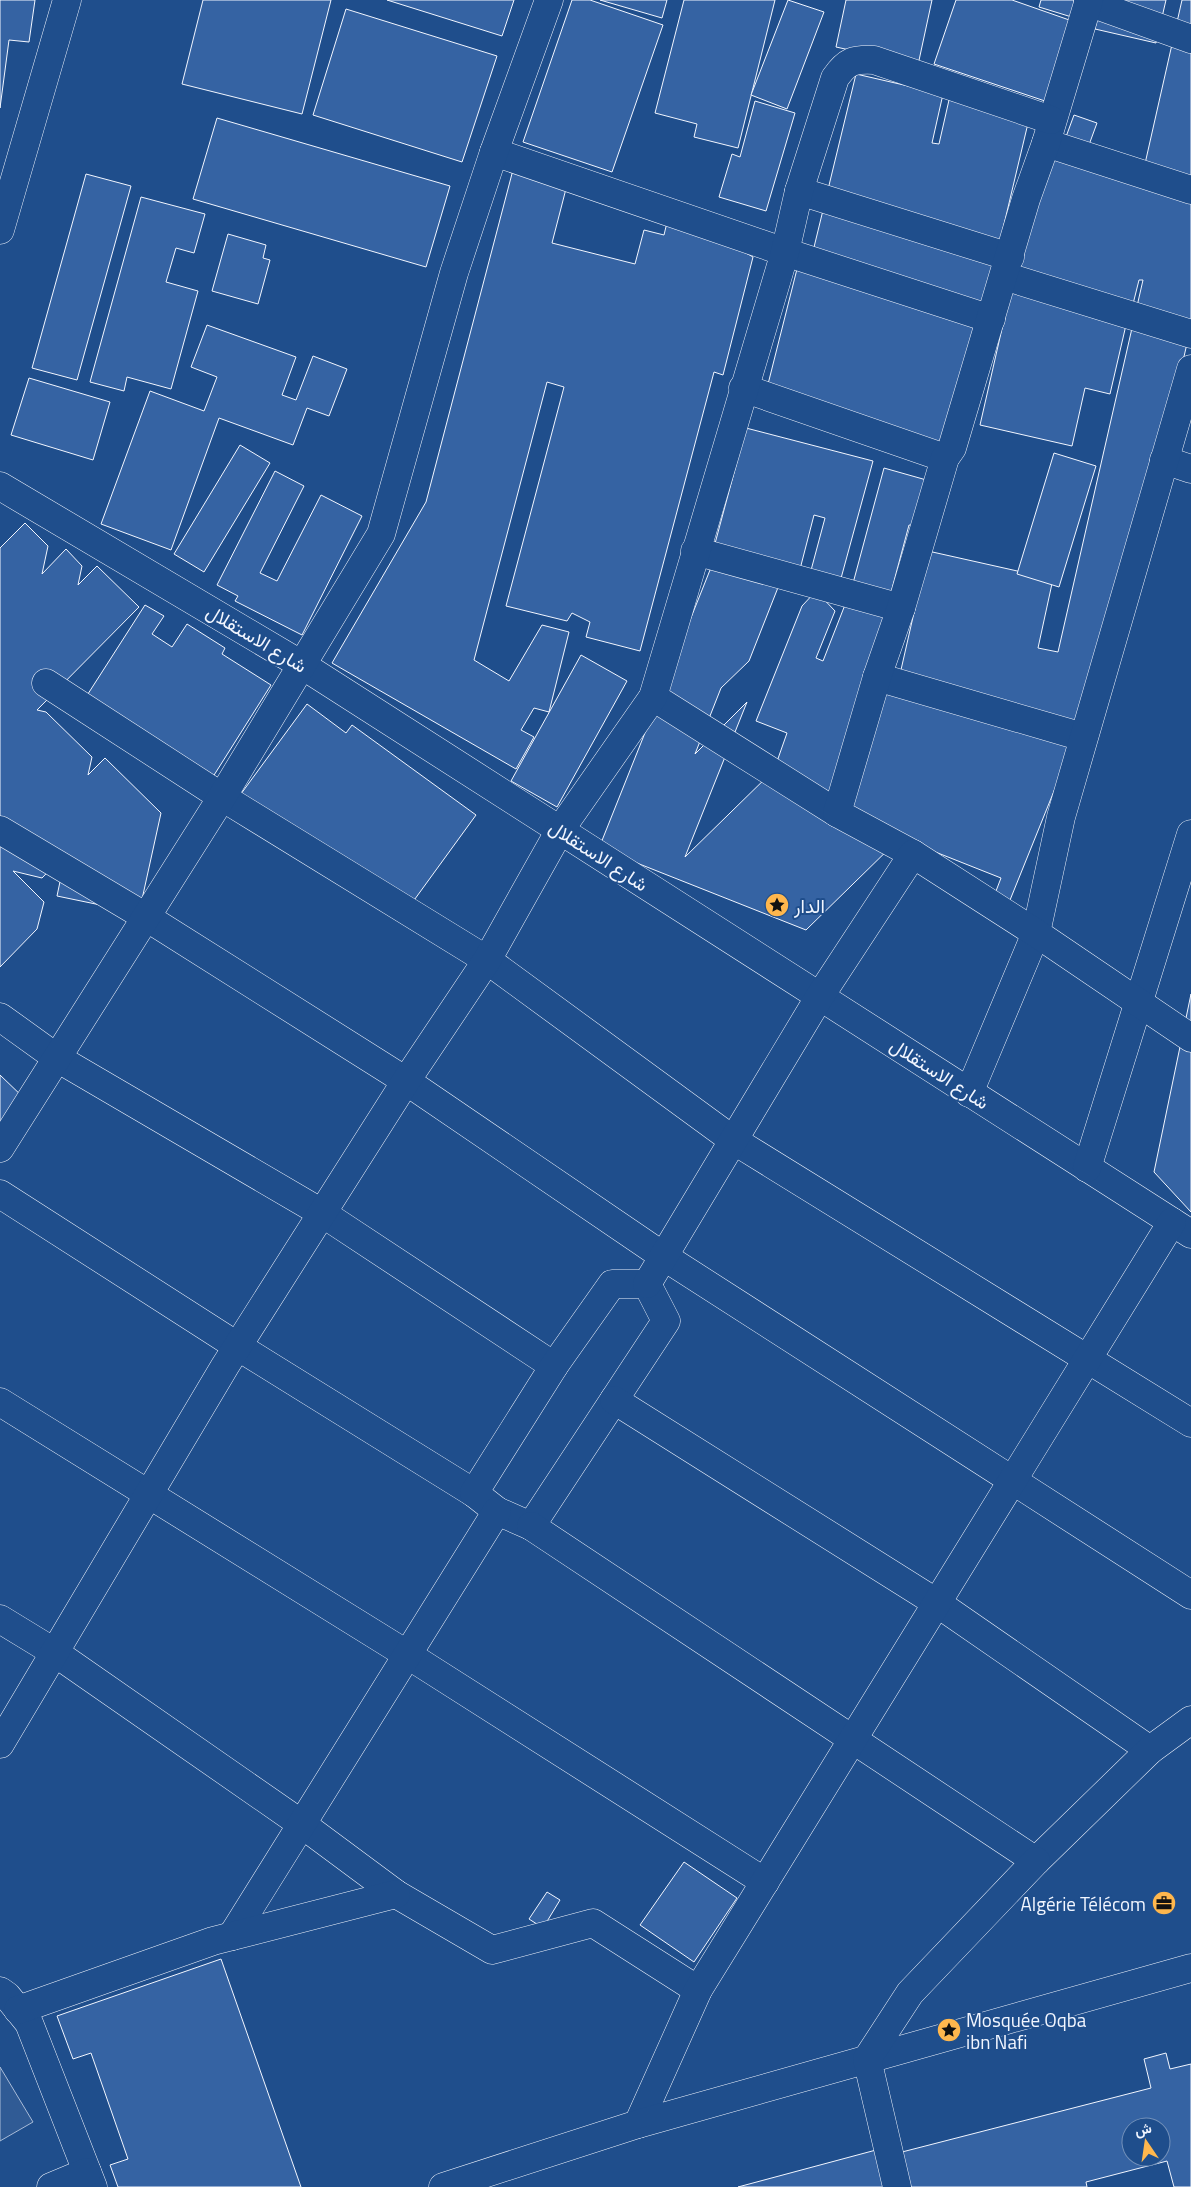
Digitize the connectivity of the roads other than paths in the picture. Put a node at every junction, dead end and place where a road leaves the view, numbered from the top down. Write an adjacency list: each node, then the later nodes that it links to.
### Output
1 (67, 0): 9 (street)
2 (548, 0): 6 (street)
3 (1088, 1): 4 (street); 5 (street)
4 (1191, 39)
5 (1049, 131): 7 (street); 8 (street); 11 (street)
6 (494, 152): 10 (street); 22 (street)
7 (1191, 190)
8 (799, 191): 10 (street); 11 (street)
9 (0, 230)
10 (785, 252): 12 (street); 15 (street)
11 (1007, 266): 12 (street); 13 (street)
12 (991, 320): 16 (street)
13 (1191, 334)
14 (1191, 369): 17 (street)
15 (743, 388): 16 (street); 20 (street)
16 (945, 458): 21 (street)
17 (1164, 460): 18 (street); 26 (street)
18 (1191, 469)
19 (0, 486): 22 (street, شارع الاستقلال)
20 (695, 551): 21 (street); 25 (street)
21 (901, 608): 23 (street)
22 (302, 665): 27 (street); 30 (street, شارع الاستقلال)
23 (877, 676): 26 (street); 28 (street)
24 (46, 683): 27 (street)
25 (653, 698): 28 (street); 30 (street)
26 (1083, 736): 34 (street)
27 (222, 797): 33 (street); 35 (street)
28 (837, 813): 32 (street)
29 (0, 830): 33 (street)
30 (560, 830): 35 (street); 36 (street, شارع الاستقلال)
31 (1191, 834): 37 (street)
32 (913, 854): 34 (street); 36 (street)
33 (146, 917): 40 (street); 41 (street)
34 (1036, 933): 37 (street); 42 (street)
35 (487, 960): 41 (street); 43 (street)
36 (820, 996): 42 (street, شارع الاستقلال); 43 (street)
37 (1138, 1003): 39 (street); 45 (street)
38 (0, 1017): 40 (street)
39 (1191, 1038)
40 (57, 1058): 44 (street); 47 (street)
41 (406, 1081): 47 (street); 49 (street)
42 (969, 1093): 45 (street, شارع الاستقلال)
43 (733, 1140): 49 (street); 52 (street)
44 (0, 1148)
45 (1088, 1168): 48 (street, شارع الاستقلال)
46 (0, 1194): 51 (street)
47 (322, 1213): 51 (street); 53 (street)
48 (1182, 1228): 52 (street)
49 (663, 1256): 50 (street); 57 (street)
50 (647, 1284): 53 (street); 54 (street)
51 (237, 1346): 58 (street); 59 (street)
52 (1088, 1359): 56 (street); 57 (street)
53 (554, 1366): 59 (street)
54 (614, 1400): 61 (street); 63 (street)
55 (0, 1402): 58 (street)
56 (1191, 1423)
57 (1012, 1480): 62 (street); 63 (street)
58 (149, 1493): 65 (street); 66 (street)
59 (474, 1493): 60 (street)
60 (497, 1511): 61 (street); 66 (street)
61 (531, 1526): 68 (street)
62 (1191, 1595)
63 (937, 1603): 68 (street); 70 (street)
64 (0, 1619): 65 (street)
65 (54, 1652): 69 (street); 71 (street)
66 (408, 1655): 71 (street); 73 (street)
67 (1191, 1720): 70 (street)
68 (853, 1738): 72 (street); 73 (street)
69 (0, 1744)
70 (1150, 1750): 72 (street)
71 (303, 1825): 74 (street); 75 (street)
72 (1036, 1861): 79 (street)
73 (765, 1882): 77 (street)
74 (396, 1894): 75 (street); 77 (street)
75 (232, 1936): 78 (street)
76 (1189, 1972): 79 (street)
77 (698, 1990): 80 (street)
78 (9, 2001): 81 (street)
79 (867, 2059): 80 (street); 84 (street)
80 (638, 2124): 83 (street)
81 (90, 2180): 82 (street)
82 (51, 2187)
83 (443, 2187)
84 (897, 2187)

